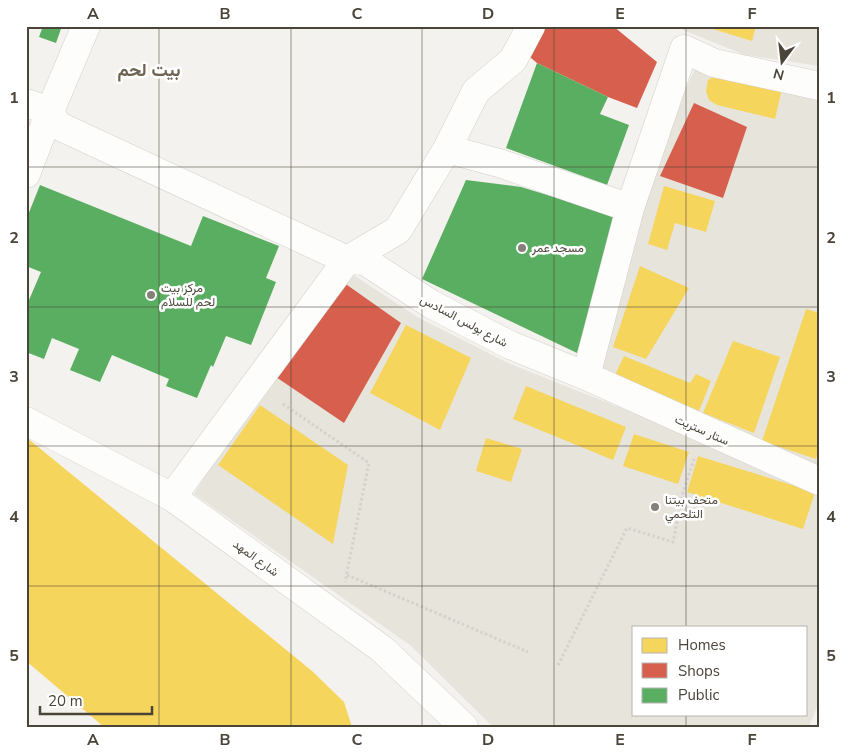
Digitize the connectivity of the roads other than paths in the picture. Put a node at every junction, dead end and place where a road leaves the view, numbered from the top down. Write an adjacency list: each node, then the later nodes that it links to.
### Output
1 (86, 26): 4 (street)
2 (531, 26): 5 (street)
3 (819, 86): 7 (street)
4 (38, 107): 6 (street); 8 (street, شارع بولس السادس)
5 (447, 149): 7 (street); 8 (street)
6 (26, 174)
7 (630, 208): 9 (street)
8 (347, 260): 9 (street, شارع بولس السادس); 12 (street)
9 (586, 376): 11 (street, ستار ستريت)
10 (26, 421): 12 (street, شارع المهد)
11 (819, 481)
12 (172, 497): 13 (street, شارع المهد)
13 (464, 727)

